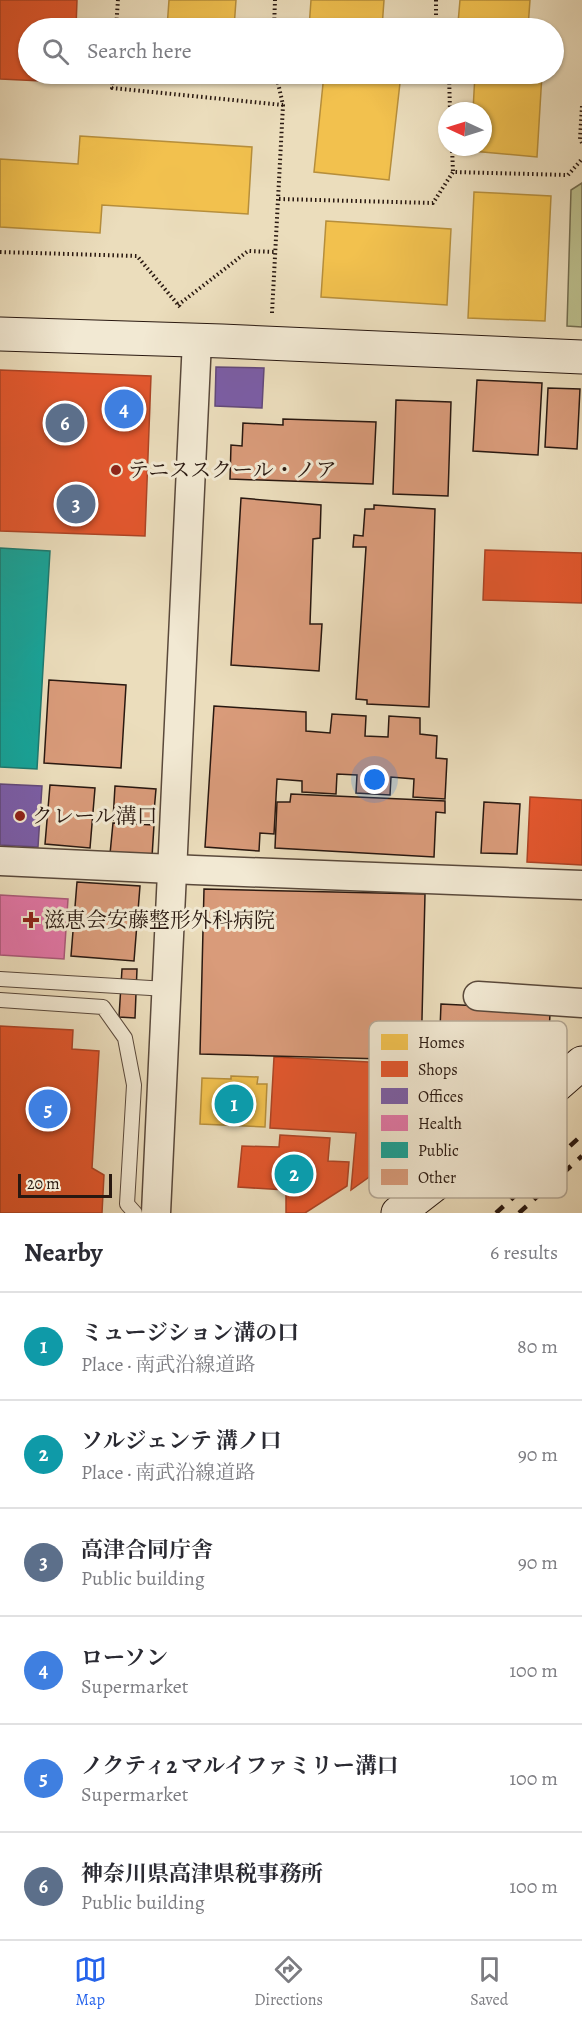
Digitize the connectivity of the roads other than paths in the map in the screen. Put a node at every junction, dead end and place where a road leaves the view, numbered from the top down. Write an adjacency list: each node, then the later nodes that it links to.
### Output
1 (191, 327): 2 (street); 3 (street); 5 (street)
2 (0, 333)
3 (582, 357)
4 (0, 861): 5 (street)
5 (174, 870): 6 (street); 8 (street)
6 (582, 885)
7 (0, 979): 8 (lane)
8 (167, 989): 16 (street)
9 (478, 996): 11 (street)
10 (0, 1000): 15 (lane)
11 (582, 1003)
12 (582, 1063): 13 (street)
13 (567, 1076)
14 (417, 1198): 17 (street)
15 (135, 1213)
16 (156, 1213)
17 (398, 1213)

